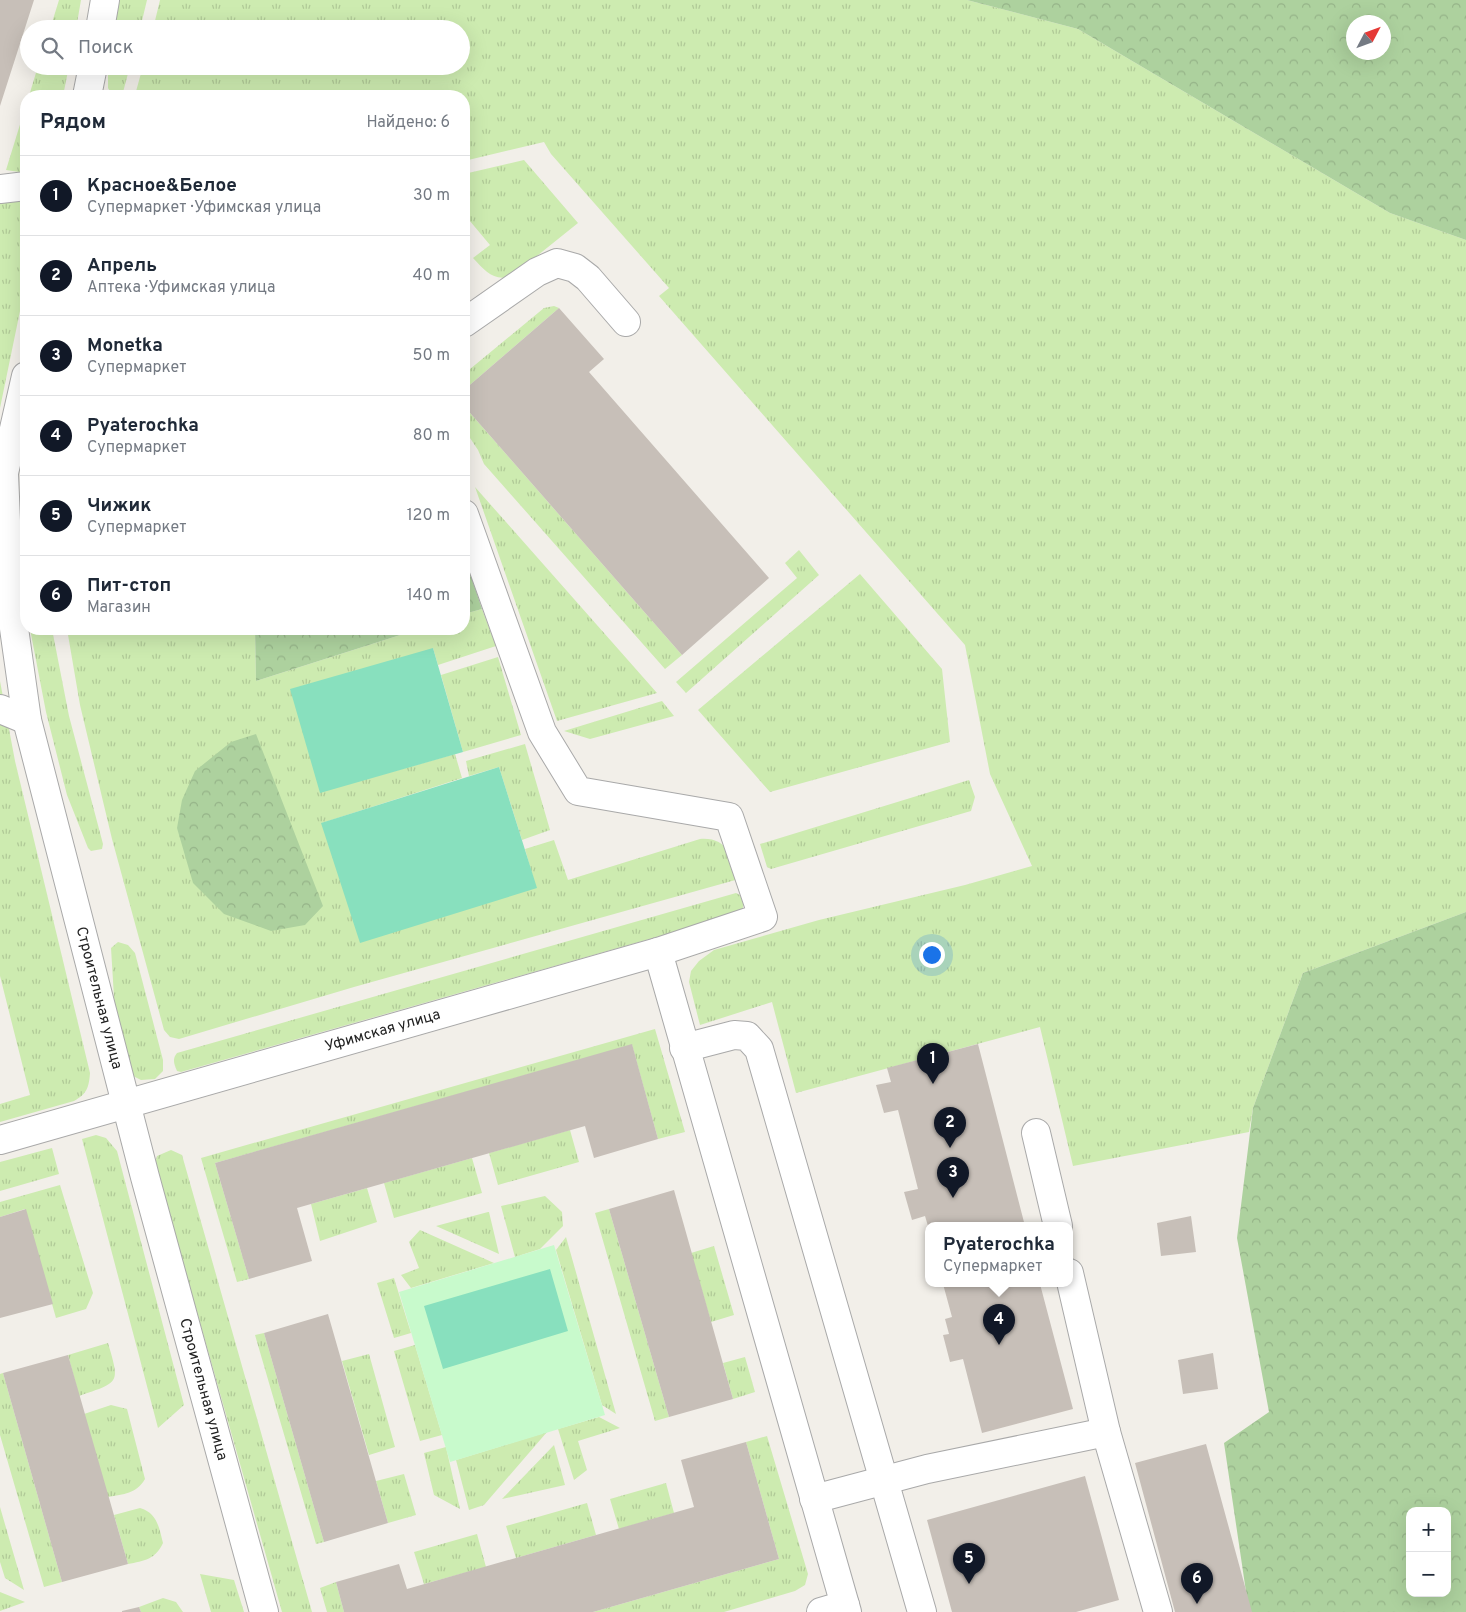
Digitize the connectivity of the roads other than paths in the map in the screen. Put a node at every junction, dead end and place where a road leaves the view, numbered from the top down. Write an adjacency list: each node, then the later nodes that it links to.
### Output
1 (105, 0): 2 (street)
2 (102, 20)
3 (91, 75): 4 (street)
4 (88, 90)
5 (20, 187): 6 (street)
6 (0, 189)
7 (470, 314): 8 (street)
8 (626, 322)
9 (20, 402): 12 (street, Строительная улица)
10 (470, 531): 13 (street, Уфимская улица)
11 (0, 709): 12 (street)
12 (28, 720): 15 (street, Строительная улица)
13 (658, 952): 14 (street); 15 (street, Уфимская улица)
14 (684, 1048): 21 (street); 22 (street)
15 (125, 1102): 17 (street, Уфимская улица); 24 (street, Строительная улица)
16 (1036, 1133): 18 (street)
17 (0, 1140)
18 (1057, 1222)
19 (1072, 1287): 20 (street)
20 (1106, 1432): 21 (street); 26 (street)
21 (882, 1480): 22 (street); 25 (street)
22 (814, 1499): 23 (street)
23 (838, 1610)
24 (264, 1612)
25 (922, 1612)
26 (1158, 1612)

